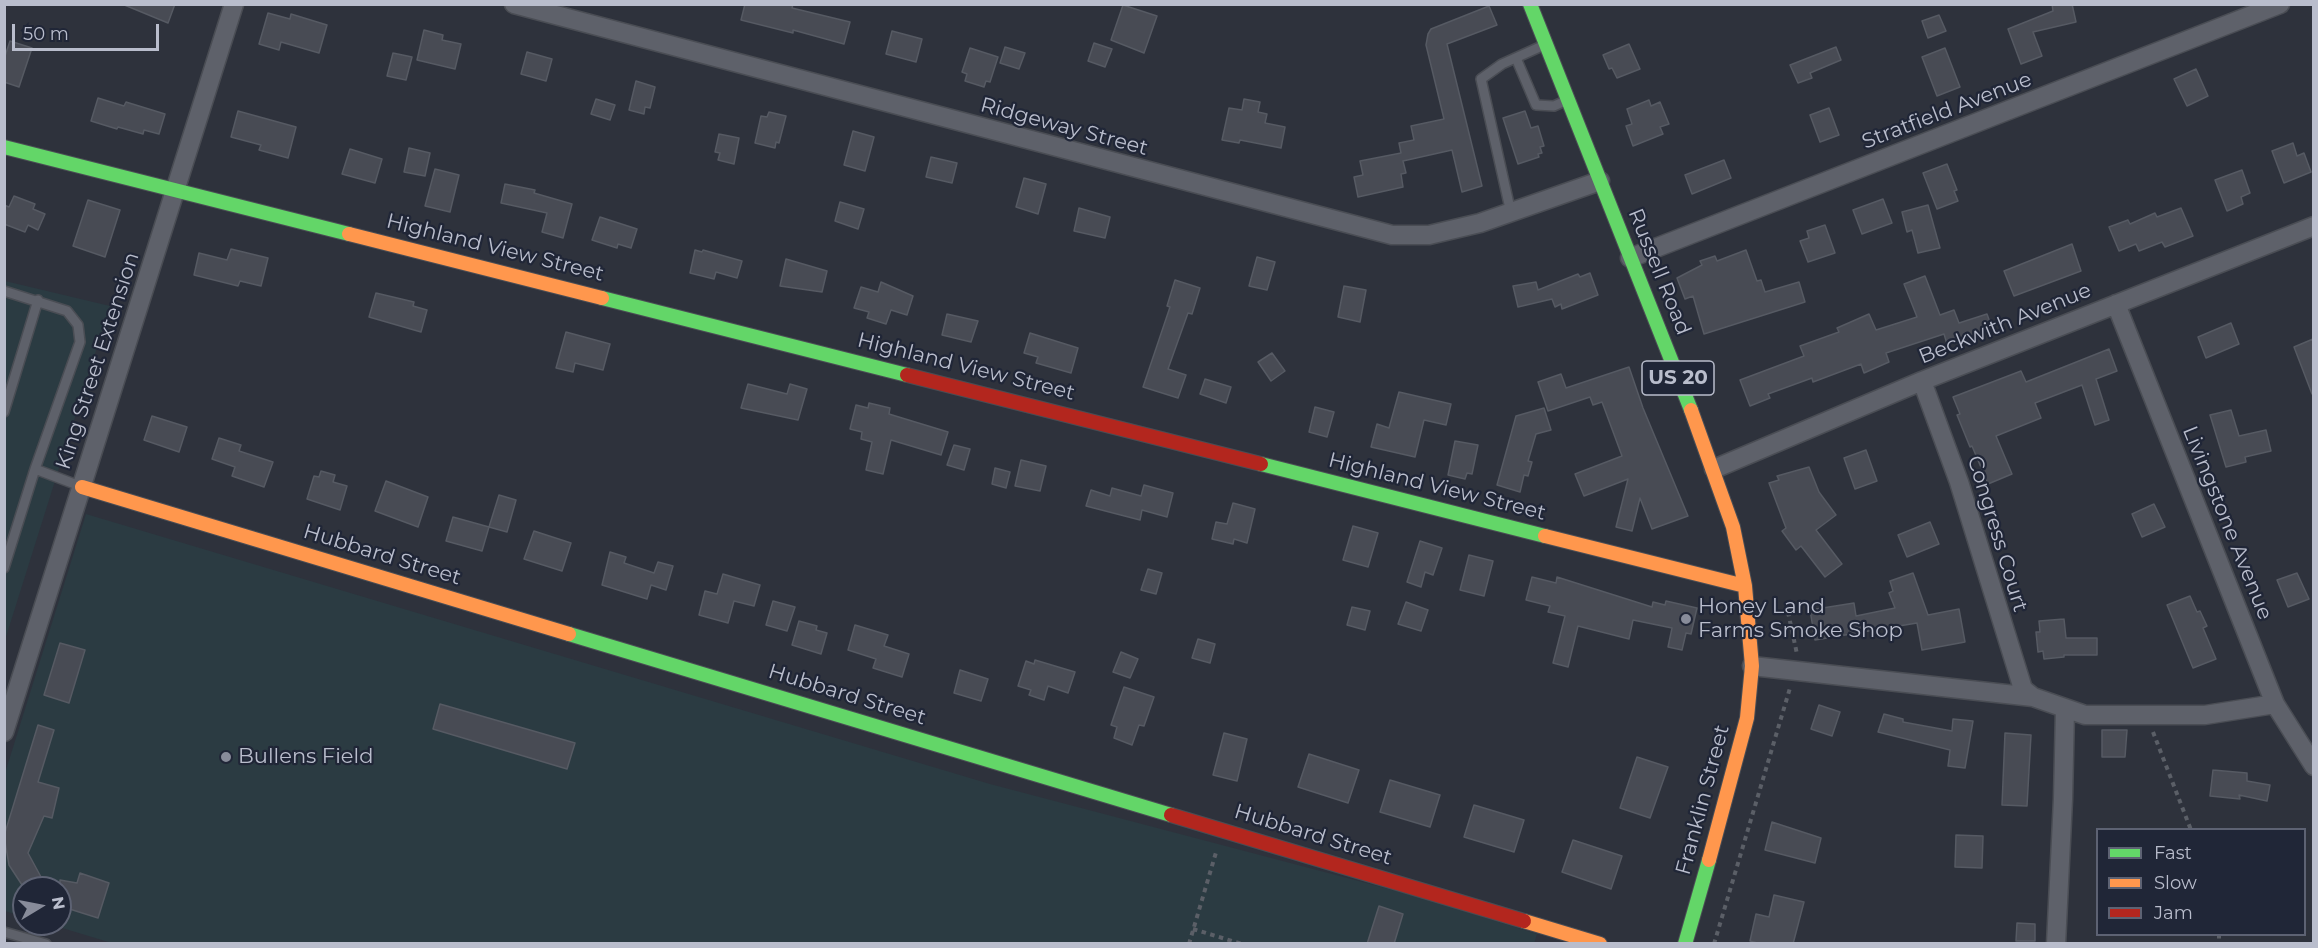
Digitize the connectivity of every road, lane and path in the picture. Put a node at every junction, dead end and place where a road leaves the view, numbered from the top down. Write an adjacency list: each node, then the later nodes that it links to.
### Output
1 (234, 4): 10 (street, King Street Extension)
2 (514, 4): 11 (street, Ridgeway Street)
3 (1530, 4): 5 (street, Russell Road / US 20)
4 (2280, 4): 13 (street, Stratfield Avenue)
5 (1546, 44): 6 (lane); 7 (street, Russell Road / US 20)
6 (1516, 58): 7 (lane); 11 (lane)
7 (1568, 100): 9 (street, Russell Road / US 20)
8 (4, 147): 10 (street, Highland View Street)
9 (1600, 181): 11 (street, Ridgeway Street); 13 (street, Russell Road / US 20)
10 (176, 188): 21 (street, King Street Extension); 23 (street, Highland View Street)
11 (1512, 213)
12 (2313, 226): 16 (street, Beckwith Avenue)
13 (1630, 258): 19 (street, Russell Road / US 20)
14 (4, 291): 15 (lane)
15 (38, 300): 18 (lane); 20 (lane)
16 (2116, 304): 17 (street, Beckwith Avenue); 29 (street, Livingstone Avenue)
17 (1922, 381): 19 (street, Beckwith Avenue); 28 (street, Congress Court)
18 (4, 412)
19 (1714, 468): 23 (street, Russell Road / US 20)
20 (35, 469): 21 (lane); 22 (lane)
21 (82, 487): 32 (street, King Street Extension); 41 (street, Hubbard Street)
22 (4, 568)
23 (1746, 586): 26 (street, Russell Road / US 20)
24 (1788, 612): 25 (path)
25 (1797, 655)
26 (1752, 666): 28 (street); 42 (street, Franklin Street / US 20)
27 (1791, 686): 43 (path)
28 (2033, 697): 30 (street)
29 (2275, 704): 31 (street); 33 (street, Livingstone Avenue)
30 (2065, 710): 31 (street); 44 (street)
31 (2146, 714): 34 (path)
32 (4, 732)
33 (2312, 760)
34 (2190, 828)
35 (1220, 841): 36 (path)
36 (1193, 929): 39 (path); 40 (path)
37 (4, 932): 38 (lane)
38 (46, 944)
39 (1189, 944)
40 (1242, 944)
41 (1600, 944)
42 (1685, 944)
43 (1714, 944)
44 (2056, 944)

